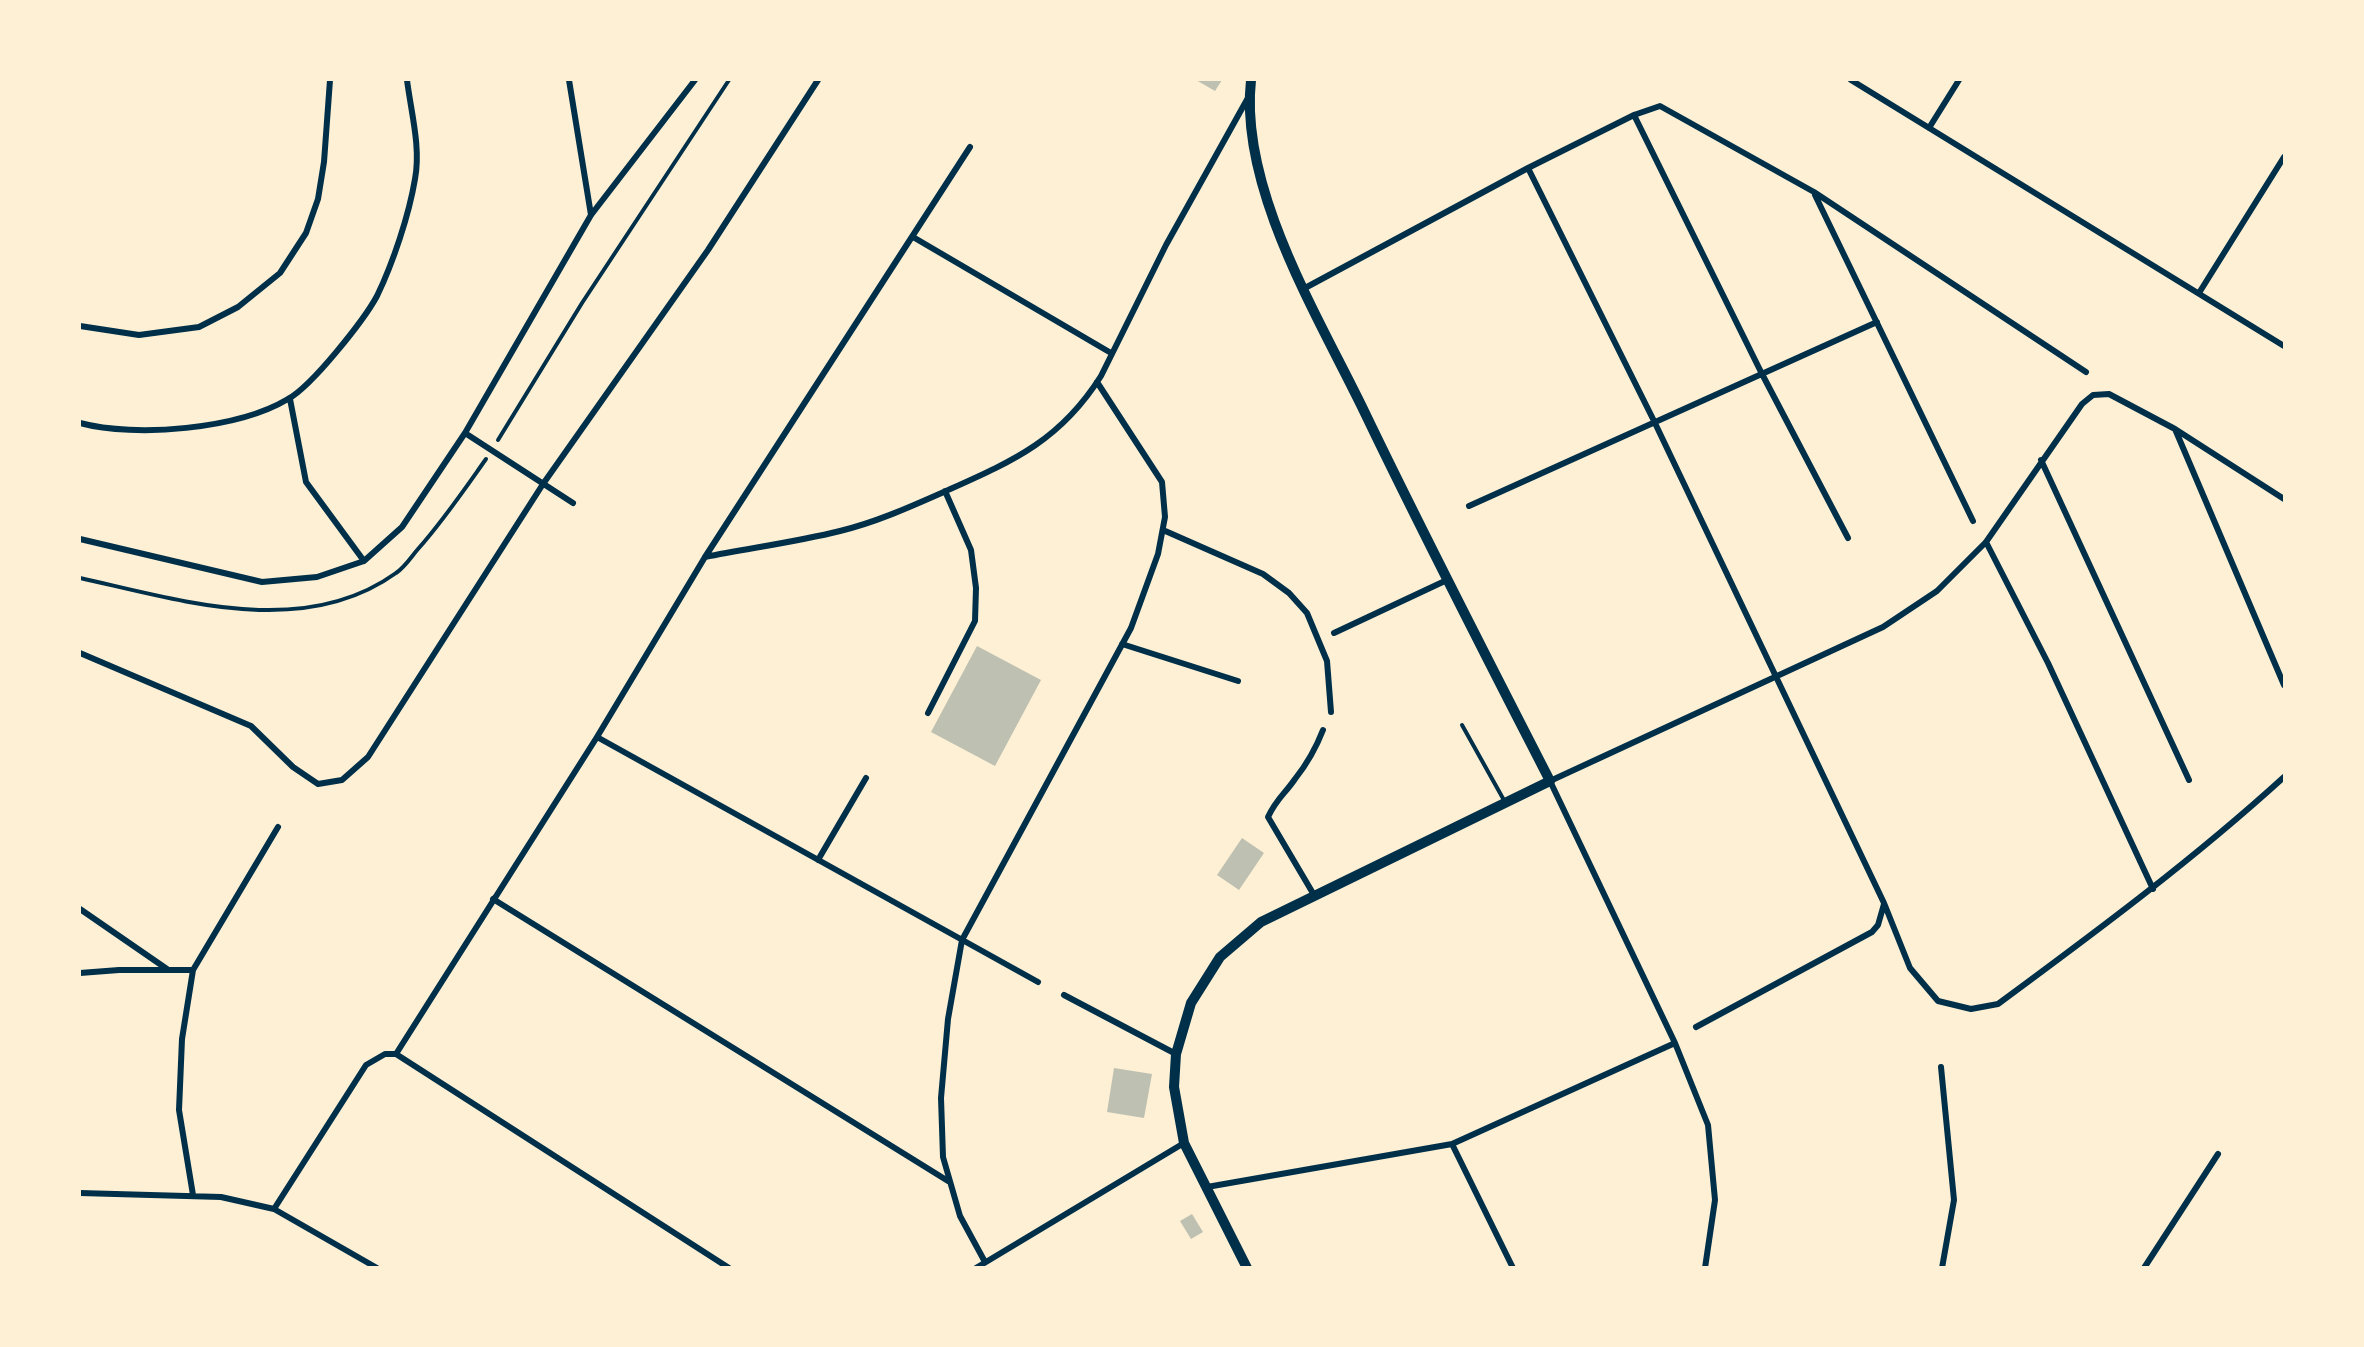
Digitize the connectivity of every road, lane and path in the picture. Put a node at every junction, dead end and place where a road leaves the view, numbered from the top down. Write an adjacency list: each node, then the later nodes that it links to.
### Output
1 (330, 80): 22 (street)
2 (407, 80): 28 (street)
3 (569, 80): 17 (street)
4 (695, 80): 17 (street)
5 (729, 80): 33 (path)
6 (818, 80): 35 (street)
7 (1251, 80): 10 (street)
8 (1851, 80): 12 (street)
9 (1959, 80): 12 (street)
10 (1250, 95): 19 (street); 24 (street)
11 (1634, 115): 15 (street); 16 (street); 25 (street)
12 (1929, 128): 20 (street)
13 (970, 147): 18 (street)
14 (2284, 157): 20 (street)
15 (1528, 168): 19 (street); 29 (street)
16 (1814, 192): 21 (street); 26 (street)
17 (591, 215): 32 (street)
18 (913, 237): 24 (street); 45 (street)
19 (1305, 288): 48 (street)
20 (2199, 293): 23 (street)
21 (1877, 322): 25 (street); 40 (street)
22 (80, 326)
23 (2284, 346)
24 (1111, 352): 27 (street)
25 (1761, 372): 29 (street); 42 (street)
26 (2086, 372)
27 (1097, 382): 36 (street); 41 (street)
28 (290, 399): 30 (street); 46 (street)
29 (1654, 421): 39 (street); 52 (street)
30 (80, 423)
31 (2175, 429): 34 (street); 37 (street); 54 (street)
32 (465, 433): 33 (street); 46 (street)
33 (492, 451): 35 (street); 47 (path)
34 (2041, 460): 44 (street); 62 (street)
35 (543, 484): 38 (street); 51 (street)
36 (945, 491): 45 (street); 56 (street)
37 (2284, 500)
38 (573, 503)
39 (1469, 506)
40 (1973, 521)
41 (1163, 530): 50 (street); 55 (street)
42 (1848, 538)
43 (80, 539): 46 (street)
44 (1986, 542): 52 (street); 67 (street)
45 (705, 557): 59 (street)
46 (364, 561)
47 (80, 578)
48 (1447, 580): 49 (street); 63 (street)
49 (1334, 633)
50 (1122, 644): 53 (street); 72 (street)
51 (80, 653)
52 (1774, 676): 63 (street); 70 (street)
53 (1238, 681)
54 (2284, 685)
55 (1330, 712)
56 (928, 713)
57 (1462, 724): 64 (lane)
58 (1323, 730): 68 (street)
59 (597, 737): 66 (street); 69 (street)
60 (2284, 777): 67 (street)
61 (866, 778): 66 (street)
62 (2189, 780)
63 (1550, 781): 64 (street); 79 (street)
64 (1506, 803): 68 (street)
65 (278, 827): 74 (street)
66 (818, 860): 72 (street)
67 (2153, 890): 70 (street)
68 (1314, 895): 81 (street)
69 (493, 899): 80 (street); 86 (street)
70 (1884, 903): 78 (street)
71 (80, 909): 73 (street)
72 (962, 940): 76 (street); 86 (street)
73 (167, 969): 74 (street); 75 (street)
74 (193, 970): 89 (street)
75 (80, 973)
76 (1038, 982)
77 (1064, 995): 81 (street)
78 (1696, 1027)
79 (1675, 1043): 84 (street); 97 (street)
80 (396, 1054): 90 (street); 93 (street)
81 (1176, 1054): 83 (street)
82 (1941, 1066): 98 (street)
83 (1185, 1143): 87 (street); 91 (street)
84 (1452, 1144): 87 (street); 96 (street)
85 (2218, 1154): 99 (street)
86 (948, 1181): 91 (street)
87 (1207, 1187): 95 (street)
88 (80, 1193): 89 (street)
89 (193, 1196): 90 (street)
90 (274, 1209): 92 (street)
91 (985, 1262): 94 (street)
92 (377, 1268)
93 (729, 1268)
94 (976, 1268)
95 (1247, 1268)
96 (1513, 1268)
97 (1705, 1268)
98 (1942, 1268)
99 (2144, 1268)

